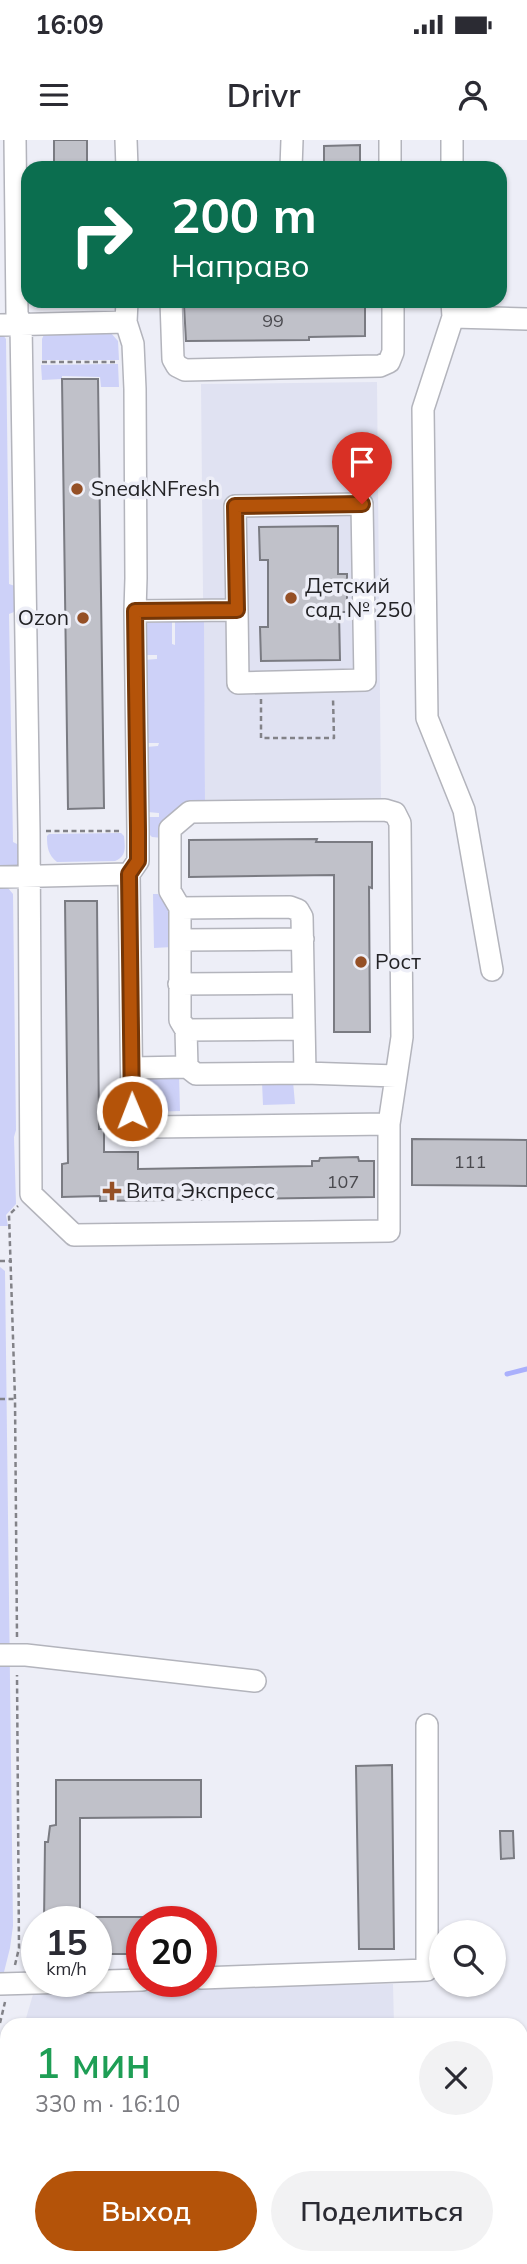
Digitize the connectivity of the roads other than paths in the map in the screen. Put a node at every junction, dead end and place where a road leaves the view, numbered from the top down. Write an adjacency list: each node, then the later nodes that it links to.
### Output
1 (15, 140): 14 (lane)
2 (292, 140): 7 (lane)
3 (390, 140): 8 (lane)
4 (452, 140): 9 (lane)
5 (132, 143): 6 (lane)
6 (128, 161)
7 (291, 161)
8 (390, 161)
9 (452, 161)
10 (171, 308): 11 (lane)
11 (393, 308)
12 (452, 309): 15 (lane); 24 (lane)
13 (126, 312): 14 (lane); 17 (lane)
14 (9, 319): 19 (lane)
15 (527, 319)
16 (237, 610): 16 (lane); 17 (lane)
17 (135, 611): 18 (lane)
18 (129, 874): 19 (lane); 30 (lane)
19 (29, 876): 20 (lane); 33 (lane)
20 (0, 877)
21 (180, 908): 22 (lane); 23 (lane); 32 (lane)
22 (303, 939): 23 (lane); 25 (lane)
23 (180, 940): 26 (lane)
24 (492, 970)
25 (303, 983): 26 (lane); 27 (lane)
26 (179, 984): 28 (lane)
27 (304, 1029): 28 (lane); 31 (lane)
28 (186, 1030): 29 (lane)
29 (187, 1067): 30 (lane); 31 (lane)
30 (131, 1068): 33 (lane)
31 (305, 1073): 32 (lane)
32 (396, 1076): 33 (lane)
33 (389, 1124)
34 (0, 1656): 35 (lane)
35 (255, 1681)
36 (427, 1724): 37 (lane)
37 (217, 1977)
38 (126, 1980): 39 (lane)
39 (0, 1984)

